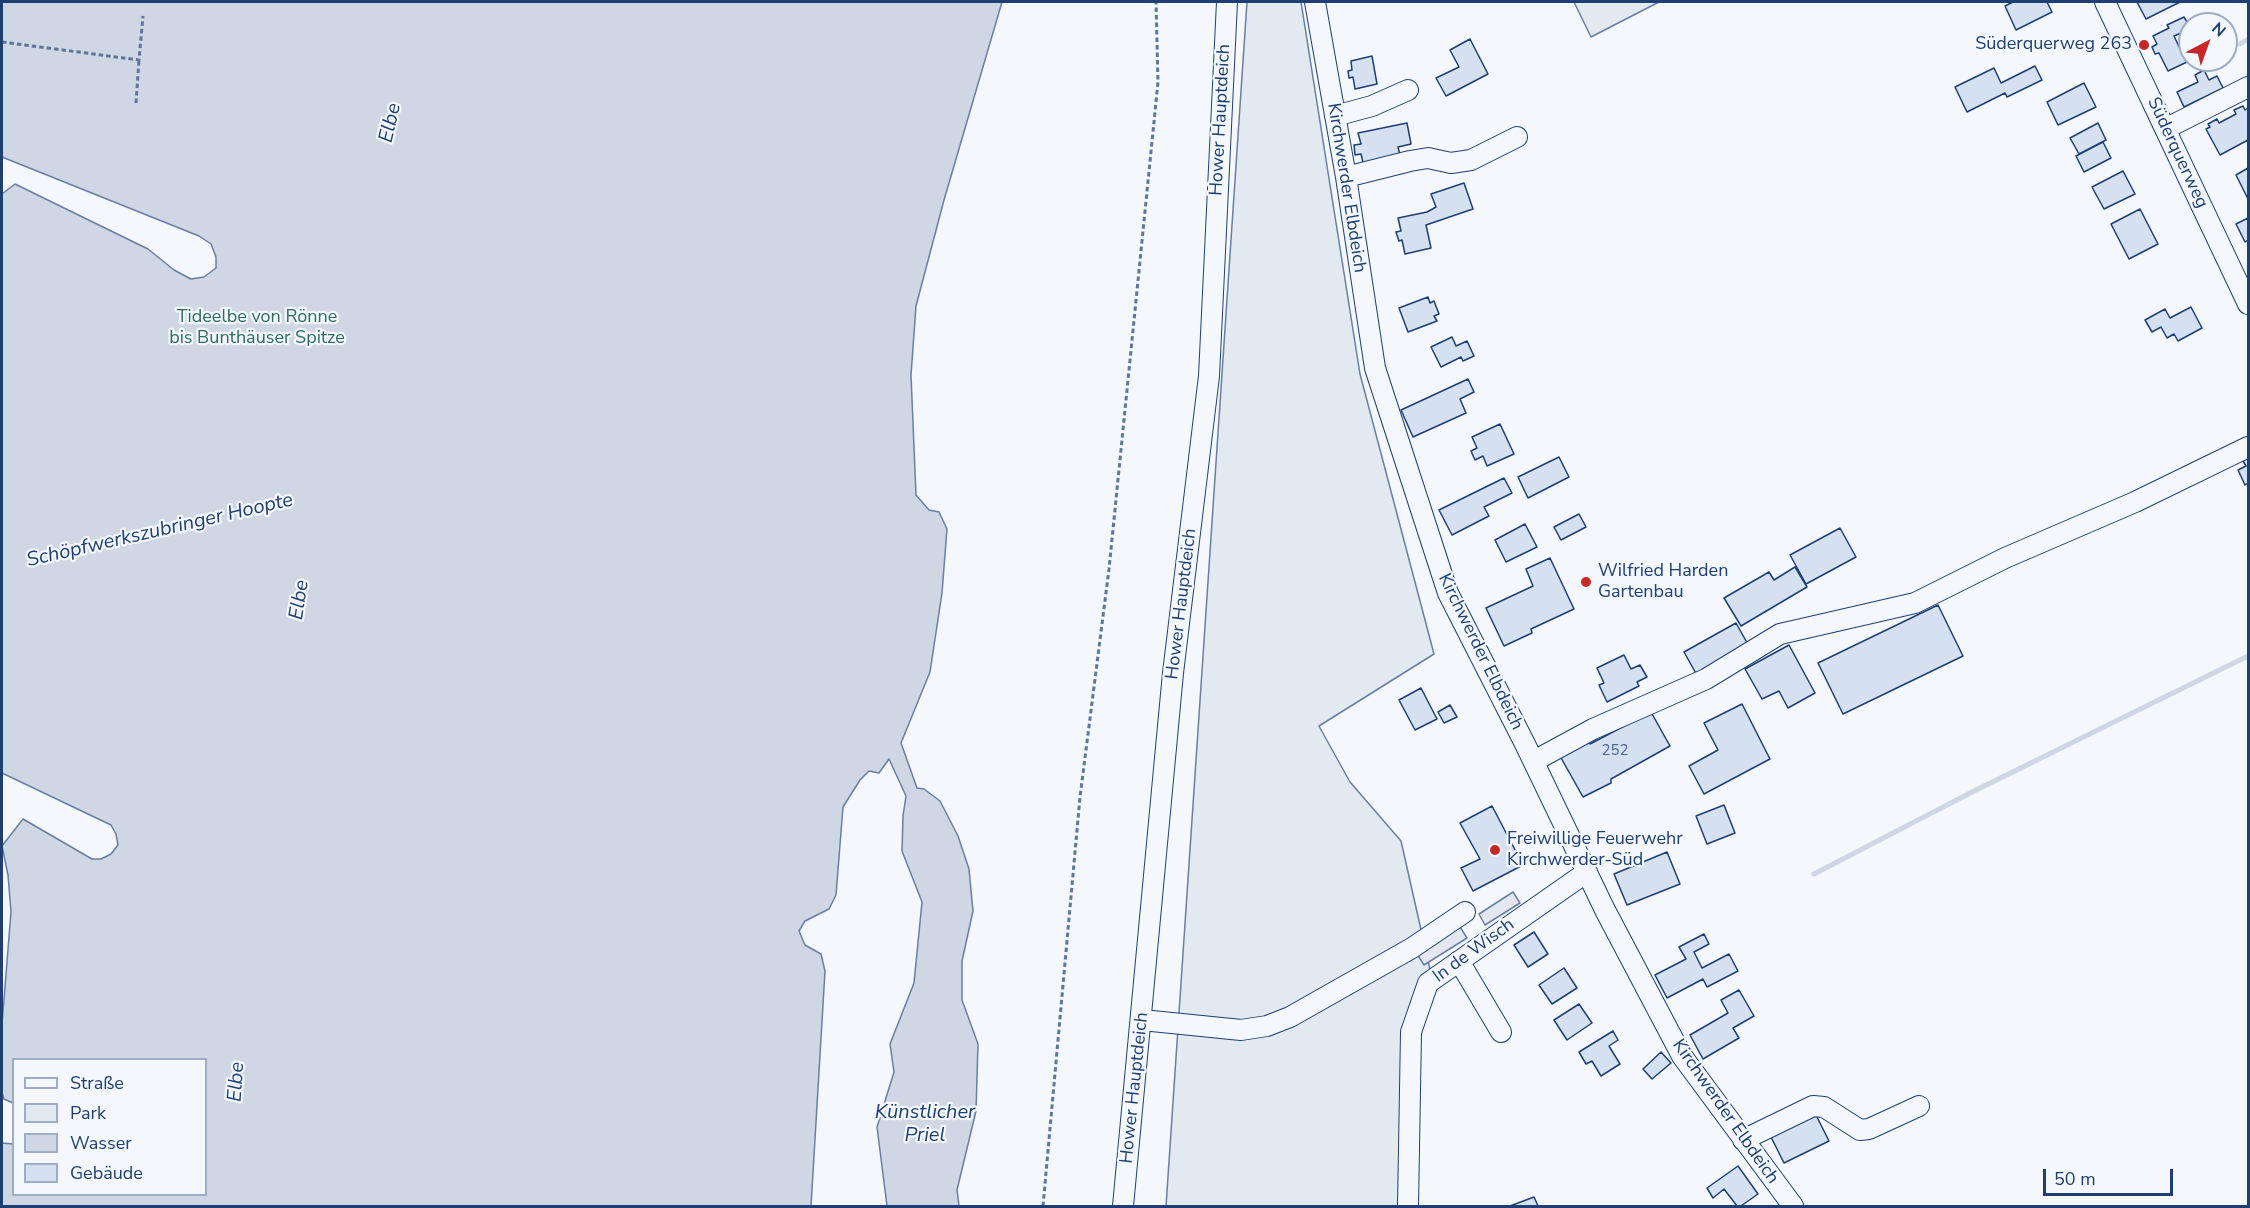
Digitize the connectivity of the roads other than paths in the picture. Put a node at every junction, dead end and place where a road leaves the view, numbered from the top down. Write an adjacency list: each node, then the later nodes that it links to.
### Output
1 (1227, 2): 17 (street, Hower Hauptdeich)
2 (1315, 2): 6 (street, Kirchwerder Elbdeich)
3 (2105, 2): 7 (street, Süderquerweg)
4 (2248, 87): 7 (street)
5 (1408, 90): 6 (street)
6 (1335, 116): 9 (street, Kirchwerder Elbdeich)
7 (2165, 129): 10 (street, Süderquerweg)
8 (1517, 137): 9 (street)
9 (1346, 177): 13 (street, Kirchwerder Elbdeich)
10 (2241, 268): 11 (street, Süderquerweg)
11 (2248, 304)
12 (2248, 447): 13 (street)
13 (1534, 761): 14 (street, Kirchwerder Elbdeich)
14 (1587, 872): 16 (street, In de Wisch); 20 (street, Kirchwerder Elbdeich)
15 (1465, 912): 17 (street)
16 (1459, 961): 18 (street); 22 (street, In de Wisch)
17 (1142, 1020): 21 (street, Hower Hauptdeich)
18 (1501, 1032)
19 (1919, 1106): 20 (street)
20 (1743, 1140): 23 (street, Kirchwerder Elbdeich)
21 (1123, 1206)
22 (1408, 1206)
23 (1793, 1206)

